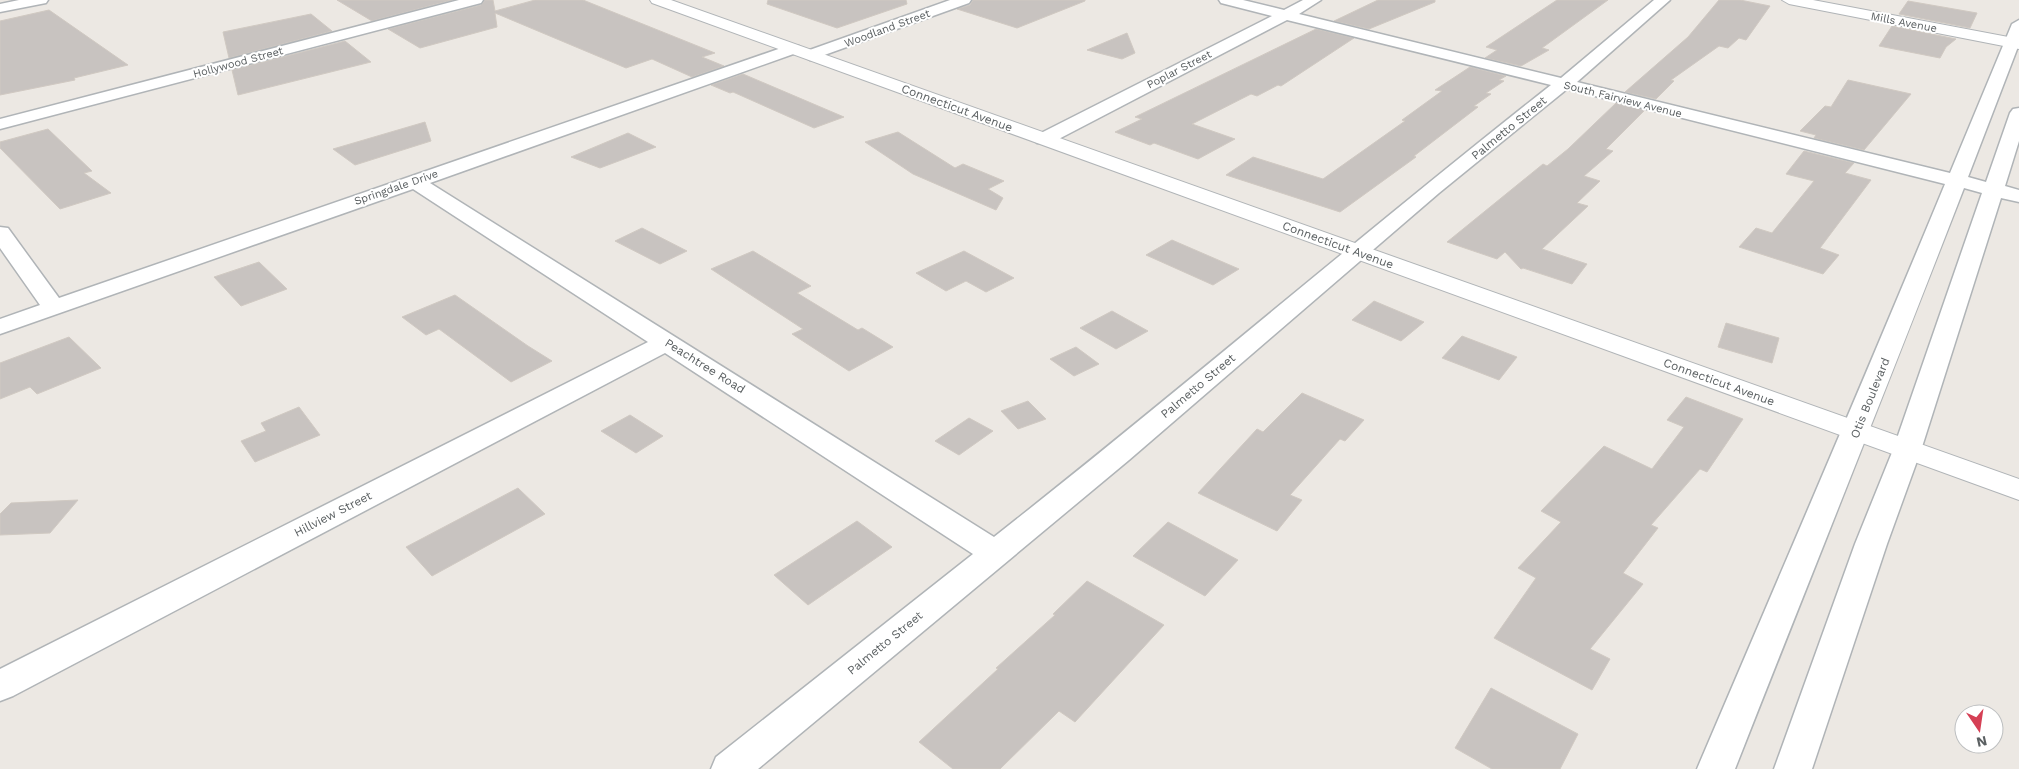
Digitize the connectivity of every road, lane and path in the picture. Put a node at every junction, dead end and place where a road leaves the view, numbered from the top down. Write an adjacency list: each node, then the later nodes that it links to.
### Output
1 (41, 0): 10 (street)
2 (476, 0): 16 (street, Hollywood Street)
3 (658, 0): 13 (street, Connecticut Avenue)
4 (964, 0): 13 (street, Woodland Street)
5 (1226, 0): 11 (street, South Fairview Avenue)
6 (1314, 0): 11 (street, Poplar Street)
7 (1663, 0): 14 (street, Palmetto Street)
8 (1789, 0): 12 (street, Mills Avenue)
9 (1821, 0): 12 (street, Mills Avenue)
10 (0, 8)
11 (1285, 14): 14 (street, South Fairview Avenue); 17 (street, Poplar Street)
12 (2016, 37): 19 (street, Otis Boulevard)
13 (801, 52): 17 (street, Connecticut Avenue); 18 (street, Springdale Drive)
14 (1564, 84): 19 (street, South Fairview Avenue); 23 (street, Palmetto Street)
15 (2019, 113): 20 (street)
16 (0, 124)
17 (1044, 140): 23 (street, Connecticut Avenue)
18 (414, 181): 24 (street, Springdale Drive); 26 (street, Peachtree Road)
19 (1956, 181): 20 (street, South Fairview Avenue); 27 (street, Otis Boulevard)
20 (1993, 190): 21 (street, South Fairview Avenue); 28 (street)
21 (2019, 196)
22 (0, 233): 24 (street)
23 (1357, 252): 27 (street, Connecticut Avenue); 30 (street, Palmetto Street)
24 (54, 308): 25 (street, Springdale Drive)
25 (0, 327)
26 (667, 342): 30 (street, Peachtree Road); 31 (street, Hillview Street)
27 (1857, 432): 28 (street, Connecticut Avenue); 33 (street, Otis Boulevard)
28 (1907, 450): 29 (street, Connecticut Avenue); 34 (street)
29 (2019, 490)
30 (995, 553): 32 (street, Palmetto Street)
31 (0, 686)
32 (730, 769)
33 (1716, 769)
34 (1793, 769)

